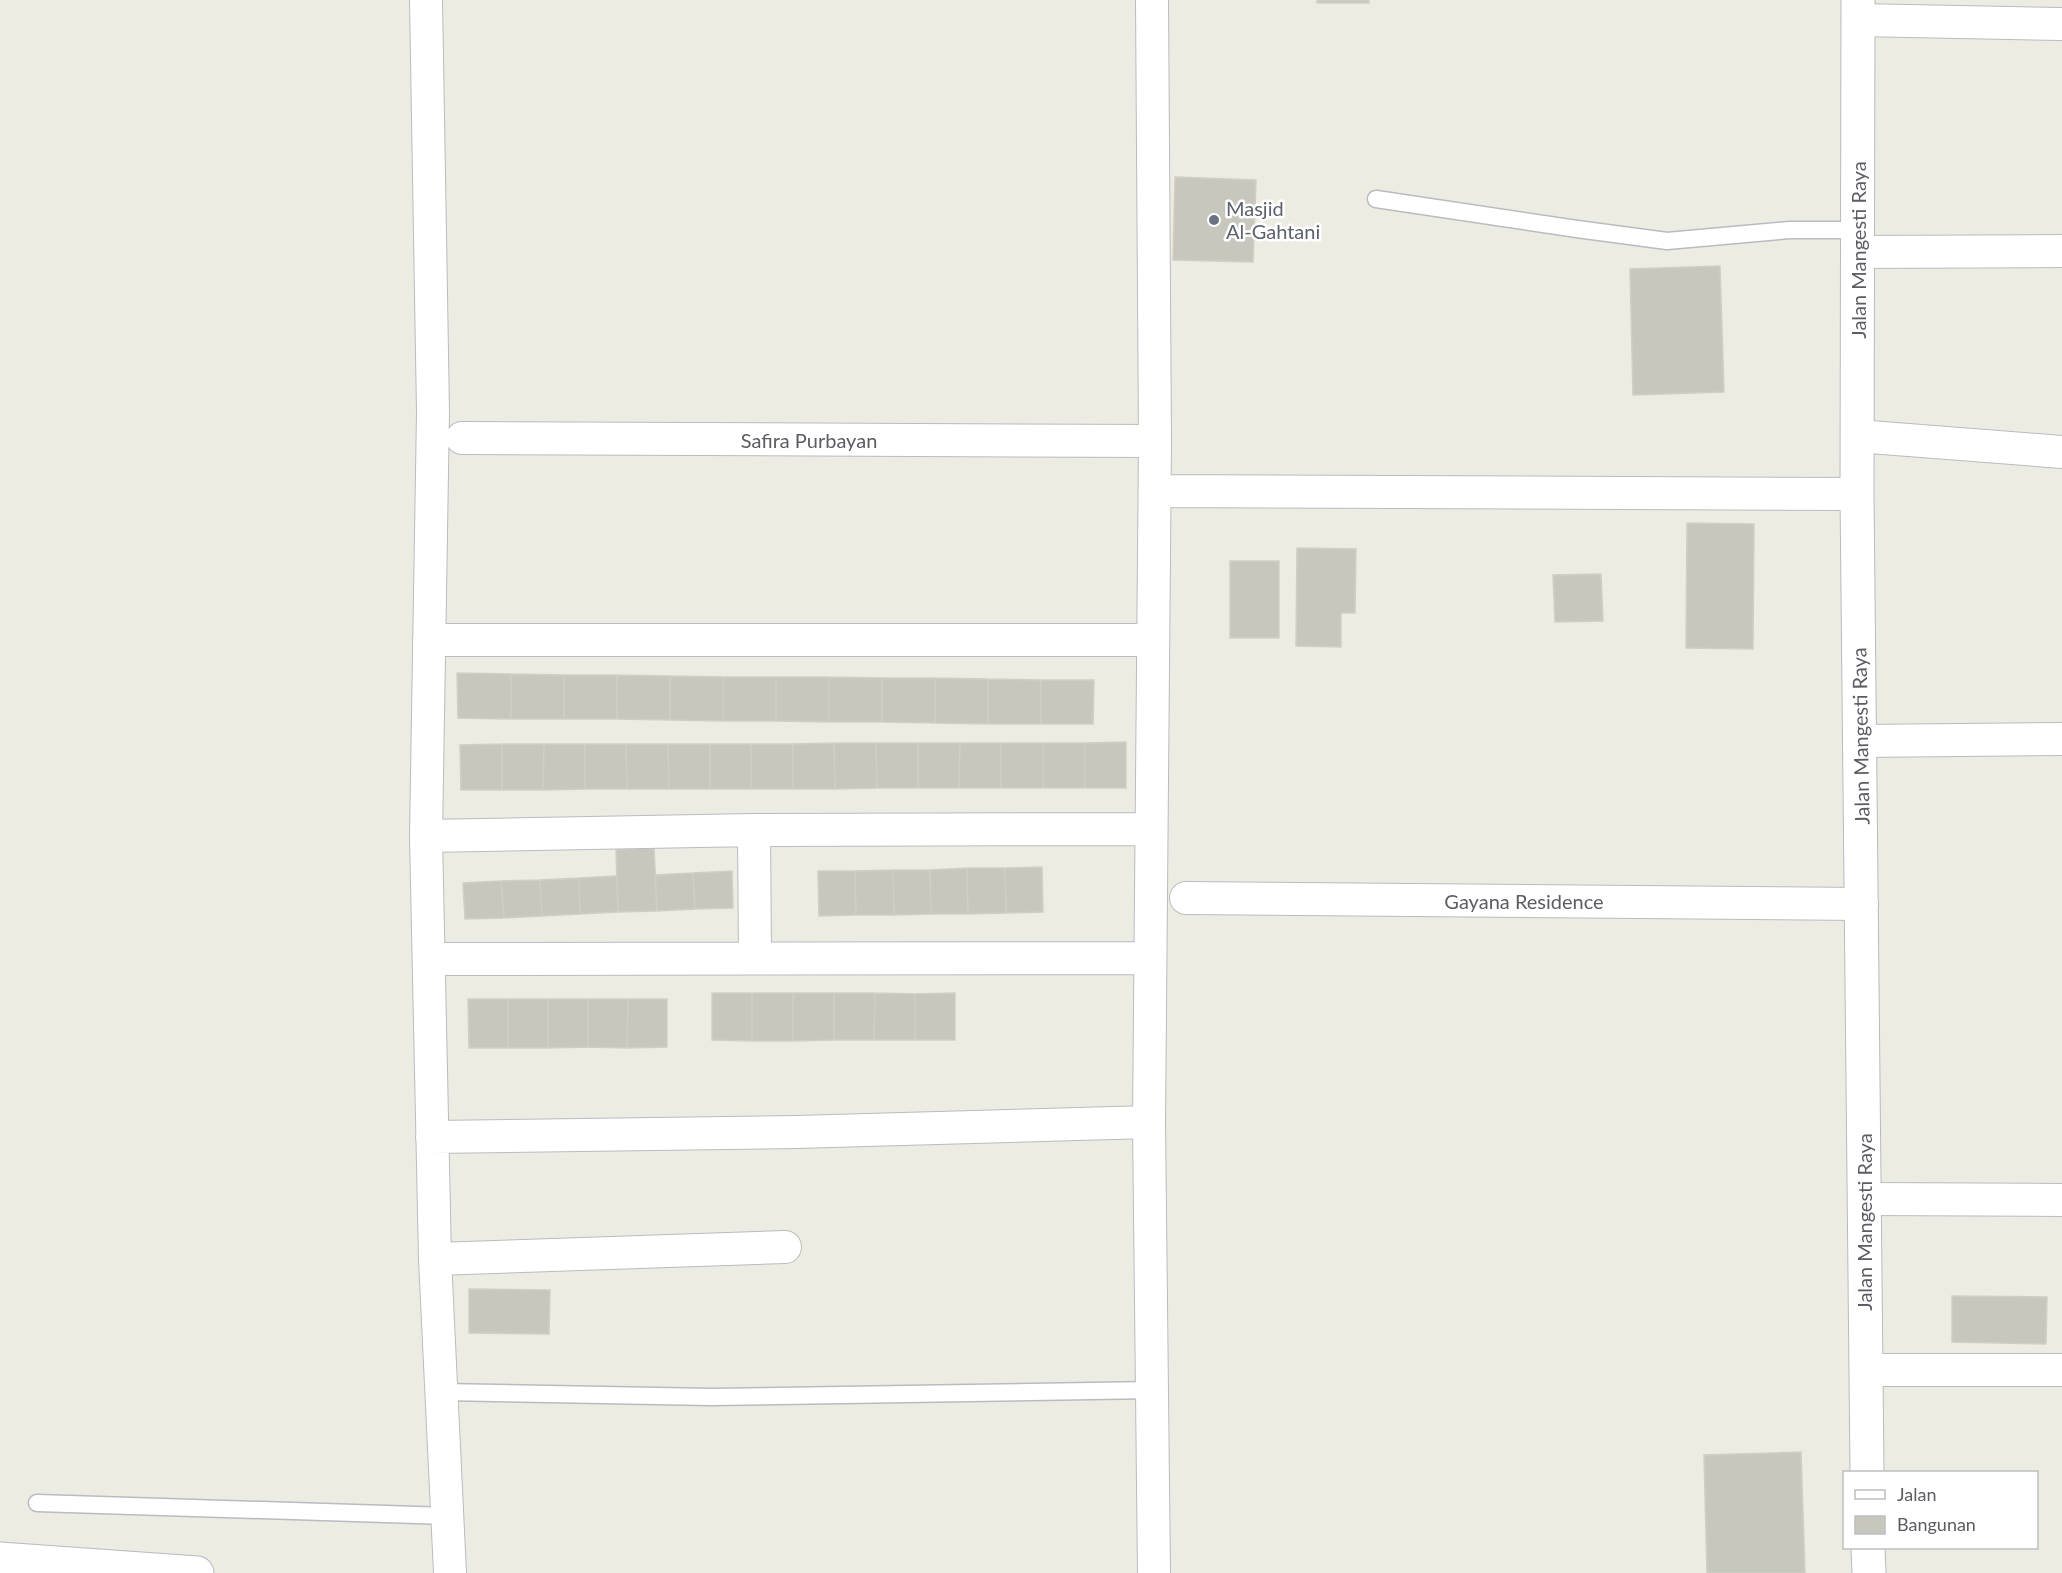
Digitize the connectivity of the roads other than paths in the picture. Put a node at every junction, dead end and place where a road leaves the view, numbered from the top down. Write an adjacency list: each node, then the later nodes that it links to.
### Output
1 (426, 0): 14 (street)
2 (1152, 0): 10 (street)
3 (1858, 10): 4 (street); 6 (main road, Jalan Mangesti Raya)
4 (2062, 24)
5 (1376, 199): 6 (lane)
6 (1858, 241): 7 (street); 8 (main road, Jalan Mangesti Raya)
7 (2062, 250)
8 (1857, 435): 11 (street); 13 (main road, Jalan Mangesti Raya)
9 (462, 438): 10 (street, Safira Purbayan)
10 (1155, 441): 12 (street)
11 (2062, 452)
12 (1155, 491): 13 (street); 15 (street)
13 (1857, 494): 17 (main road, Jalan Mangesti Raya)
14 (429, 639): 15 (street); 20 (street)
15 (1152, 640): 18 (street)
16 (2062, 739): 17 (street)
17 (1860, 741): 22 (main road, Jalan Mangesti Raya)
18 (1151, 829): 19 (street); 24 (street)
19 (754, 830): 20 (street); 23 (street)
20 (426, 836): 25 (street)
21 (1186, 898): 22 (street, Gayana Residence)
22 (1862, 904): 28 (main road, Jalan Mangesti Raya)
23 (754, 958): 24 (street); 25 (street)
24 (1149, 958): 26 (street)
25 (429, 960): 27 (street)
26 (1149, 1122): 27 (street); 34 (street)
27 (432, 1137): 31 (street)
28 (1864, 1199): 29 (street); 32 (main road, Jalan Mangesti Raya)
29 (2062, 1200)
30 (785, 1248): 31 (street)
31 (435, 1259): 35 (street)
32 (1866, 1370): 33 (street); 36 (main road, Jalan Mangesti Raya)
33 (2062, 1370)
34 (1152, 1390): 35 (lane); 43 (street)
35 (442, 1392): 38 (street)
36 (1867, 1471)
37 (36, 1503): 38 (lane)
38 (448, 1516): 42 (street)
39 (1868, 1549): 44 (main road)
40 (0, 1559): 41 (main road)
41 (197, 1573)
42 (450, 1573)
43 (1154, 1573)
44 (1869, 1573)

